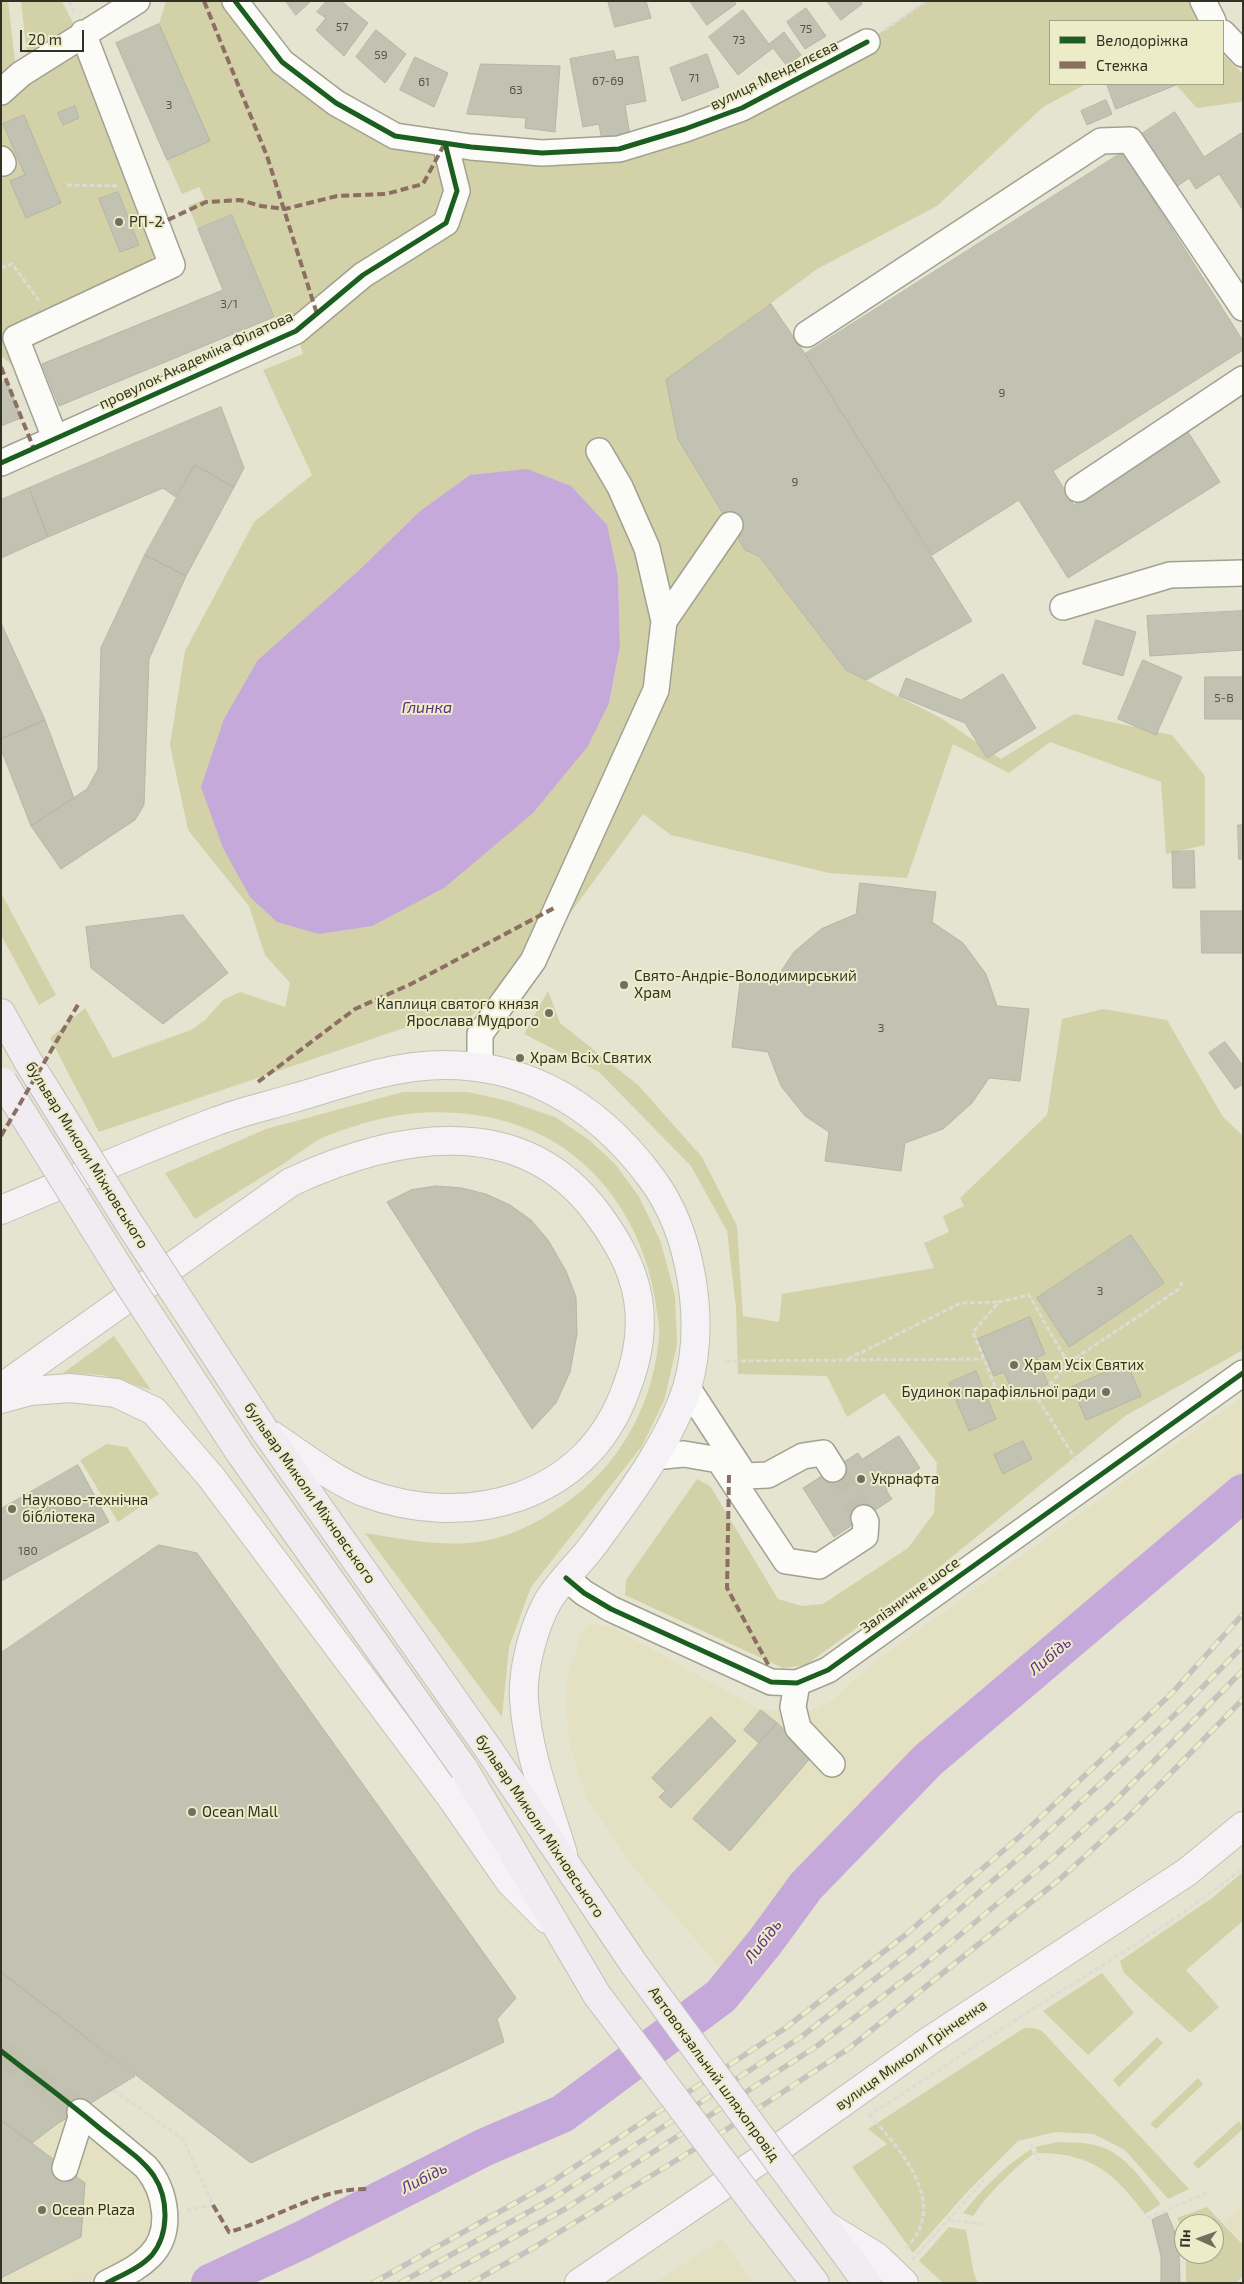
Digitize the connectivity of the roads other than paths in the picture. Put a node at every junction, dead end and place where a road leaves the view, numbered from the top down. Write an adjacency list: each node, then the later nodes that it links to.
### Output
1 (137, 1): 5 (street)
2 (235, 1): 10 (street, вулиця Менделєєва)
3 (1203, 1): 4 (street)
4 (1212, 20)
5 (83, 33): 9 (street); 14 (street)
6 (1224, 34): 8 (street)
7 (868, 42): 10 (street, вулиця Менделєєва)
8 (1243, 54)
9 (1, 92)
10 (445, 143): 14 (street, провулок Академіка Філатова)
11 (1243, 308): 12 (street)
12 (807, 334)
13 (1243, 379): 17 (street)
14 (55, 438): 16 (street, провулок Академіка Філатова)
15 (599, 451): 21 (street)
16 (1, 463)
17 (1078, 489)
18 (730, 525): 21 (street)
19 (1243, 573): 20 (street)
20 (1063, 607)
21 (664, 621): 23 (street)
22 (1, 1012): 30 (highway, бульвар Миколи Міхновського, bridge)
23 (480, 1068): 25 (main road); 27 (main road)
24 (2, 1081): 39 (highway, бульвар Миколи Міхновського, bridge)
25 (1, 1210)
26 (1243, 1373): 35 (street, Залізничне шосе)
27 (687, 1387): 31 (main road); 32 (street)
28 (1, 1388): 30 (main road)
29 (1, 1399): 39 (main road)
30 (265, 1431): 38 (highway, бульвар Миколи Міхновського)
31 (653, 1457): 33 (street); 34 (main road)
32 (833, 1469)
33 (864, 1518)
34 (566, 1578): 35 (street, Залізничне шосе); 38 (main road)
35 (797, 1683): 36 (street)
36 (832, 1764)
37 (1243, 1826): 46 (main road, вулиця Миколи Грінченка)
38 (566, 1864): 40 (highway, бульвар Миколи Міхновського)
39 (558, 1931): 45 (highway, бульвар Миколи Міхновського, bridge)
40 (634, 1964): 42 (highway, Автовокзальний шляхопровід, bridge)
41 (65, 2168): 44 (street)
42 (823, 2224): 43 (main road); 47 (highway, Автовокзальний шляхопровід)
43 (908, 2271)
44 (98, 2278)
45 (808, 2278)
46 (579, 2283)
47 (867, 2283)

